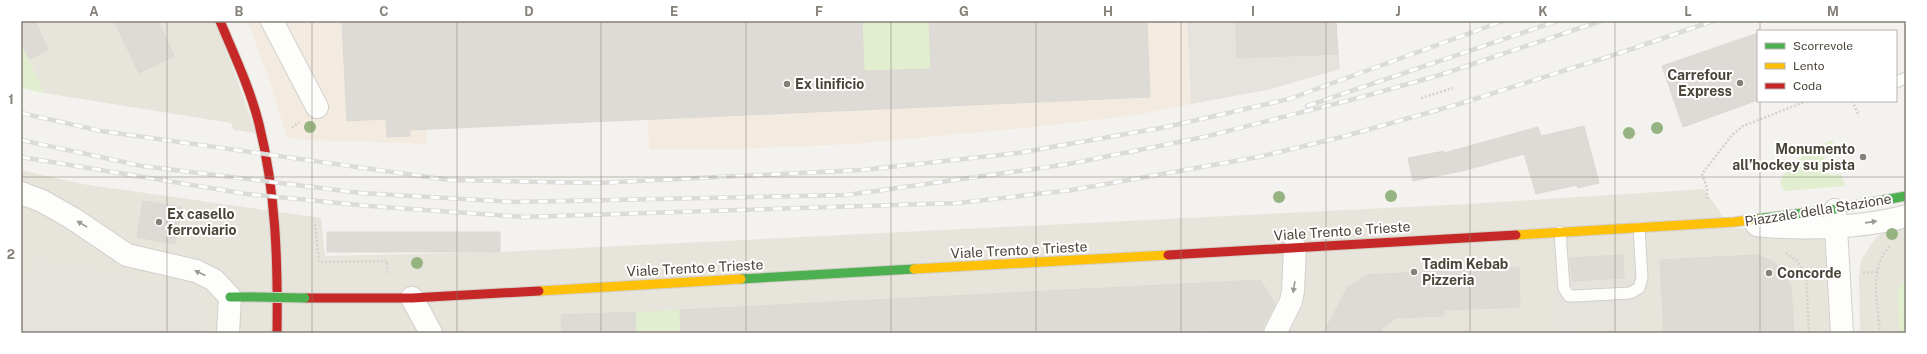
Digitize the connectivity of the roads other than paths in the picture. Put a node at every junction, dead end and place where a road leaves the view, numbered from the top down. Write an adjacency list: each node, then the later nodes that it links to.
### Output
1 (220, 21): 15 (street)
2 (272, 21): 3 (street)
3 (317, 107)
4 (21, 193): 12 (street, one-way to 4)
5 (1906, 196): 6 (street, Piazzale della Stazione)
6 (1836, 217): 7 (street, Piazzale della Stazione, one-way to 7); 8 (street, Piazzale della Stazione); 18 (street)
7 (1900, 217)
8 (1734, 222): 9 (street, Viale Trento e Trieste)
9 (1639, 228): 10 (street, Viale Trento e Trieste); 10 (lane)
10 (1560, 232): 11 (street, Viale Trento e Trieste)
11 (1295, 248): 13 (street, Viale Trento e Trieste); 17 (street, one-way to 17)
12 (230, 297): 13 (street, Viale Trento e Trieste, bridge); 14 (street)
13 (412, 298): 16 (street)
14 (228, 333)
15 (277, 333)
16 (431, 333)
17 (1275, 333)
18 (1842, 333)

